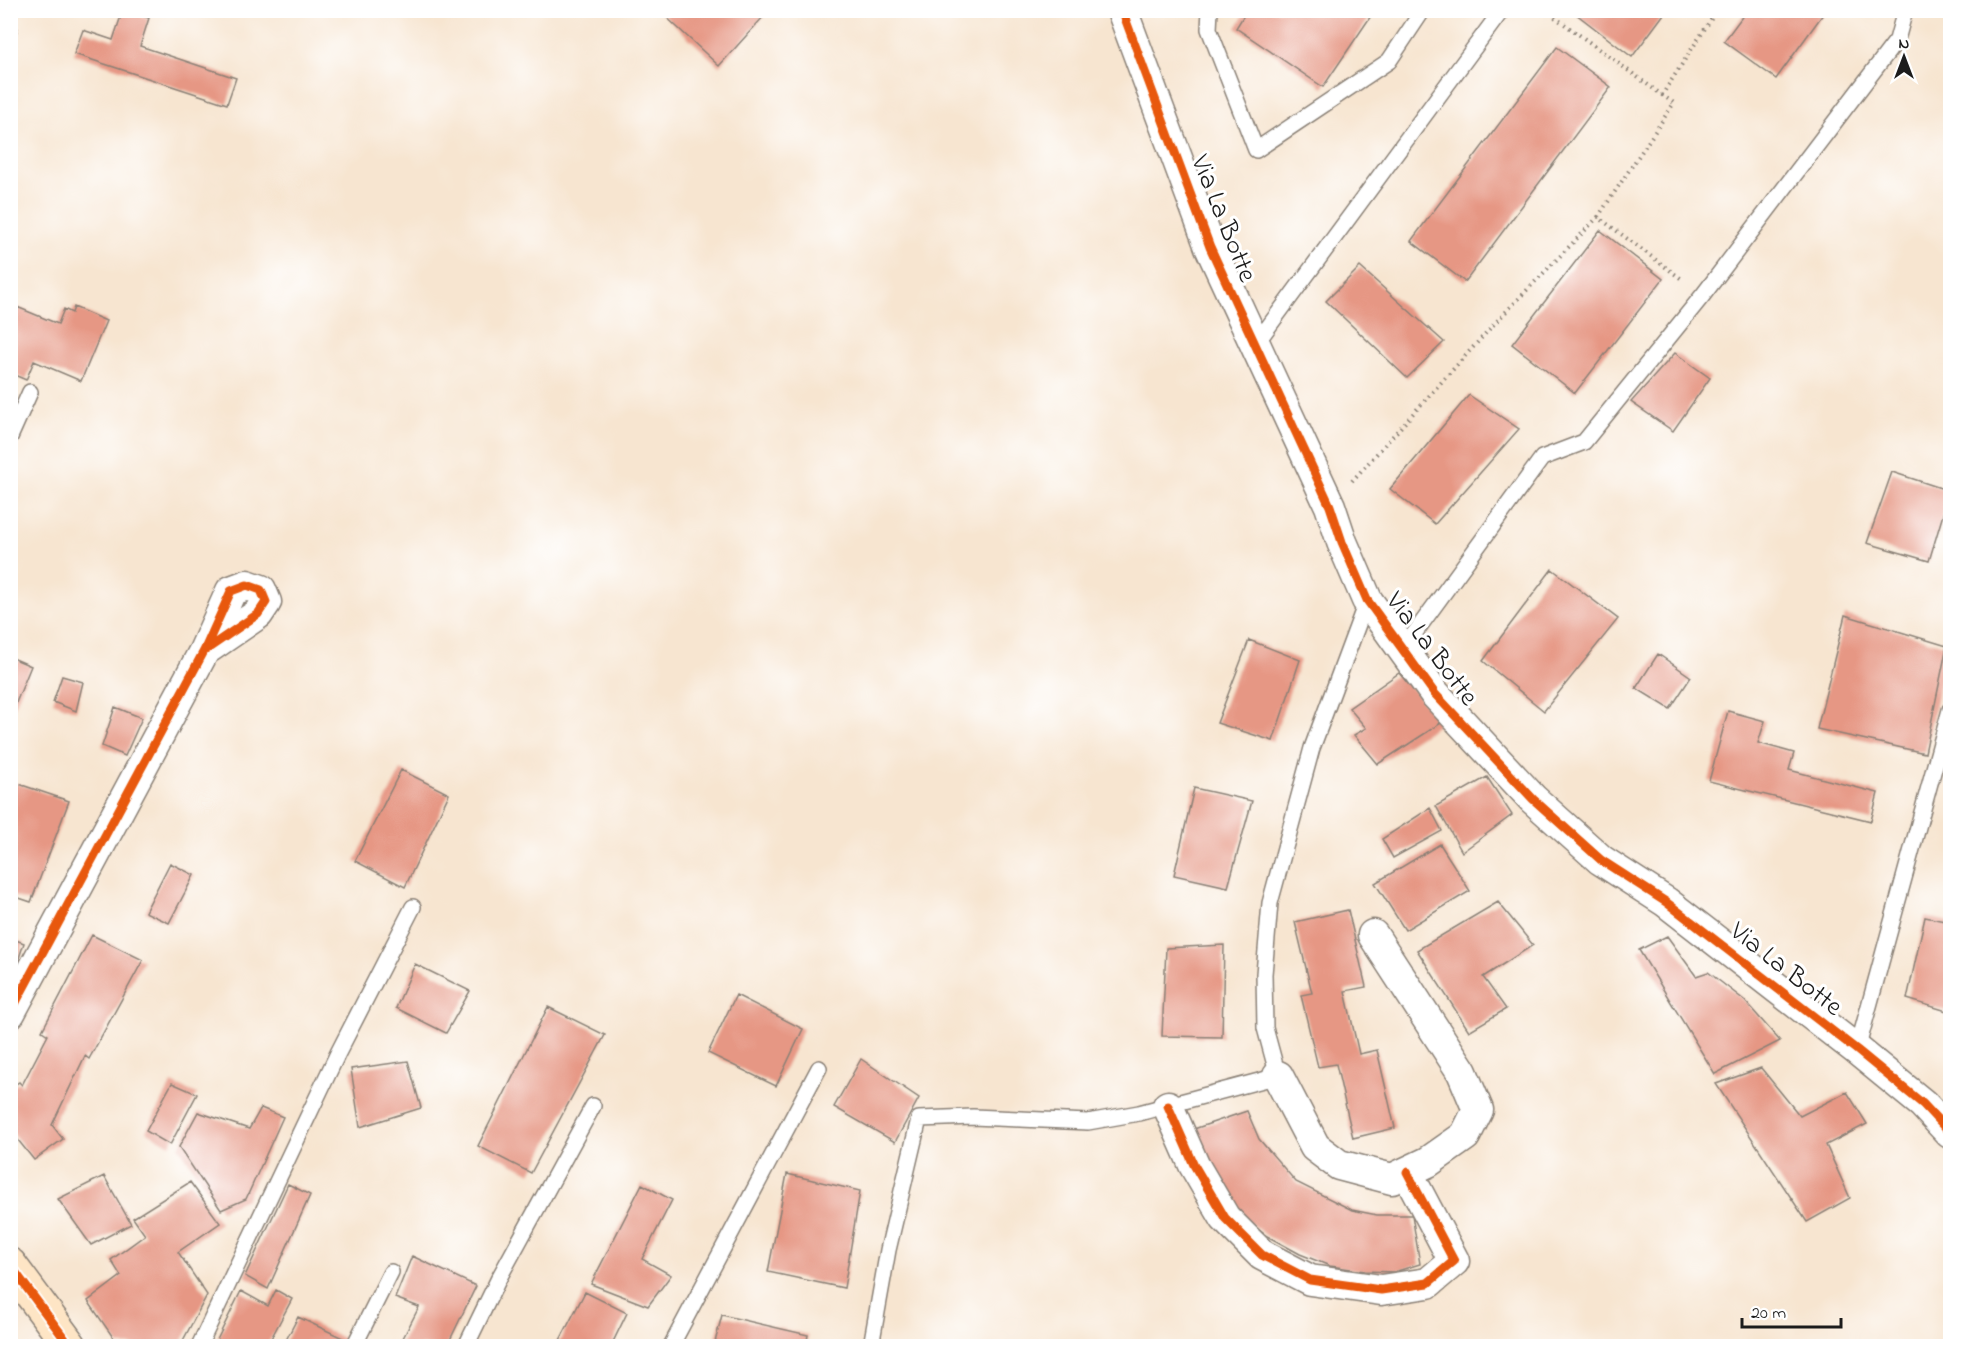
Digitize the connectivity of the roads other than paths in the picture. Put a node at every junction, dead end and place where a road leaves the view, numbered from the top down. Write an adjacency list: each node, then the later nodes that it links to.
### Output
1 (1122, 10): 6 (street, Via La Botte)
2 (1210, 10): 3 (lane)
3 (1423, 10)
4 (1502, 10): 6 (lane)
5 (1905, 10): 10 (lane)
6 (1255, 345): 9 (street, Via La Botte)
7 (30, 392): 8 (lane)
8 (10, 437)
9 (1367, 600): 10 (street, Via La Botte); 18 (lane)
10 (1403, 649): 16 (street, Via La Botte)
11 (204, 651): 15 (street)
12 (1950, 710): 16 (lane)
13 (412, 907): 26 (lane)
14 (1373, 935): 22 (street)
15 (10, 1013)
16 (1857, 1050): 21 (street, Via La Botte)
17 (819, 1068): 29 (lane)
18 (1278, 1076): 20 (lane); 22 (street)
19 (593, 1106): 28 (lane)
20 (1168, 1106): 22 (street); 30 (lane)
21 (1950, 1133)
22 (1407, 1172)
23 (10, 1265): 25 (street)
24 (391, 1272): 27 (lane)
25 (70, 1347)
26 (199, 1347)
27 (354, 1347)
28 (466, 1347)
29 (671, 1347)
30 (871, 1347)

